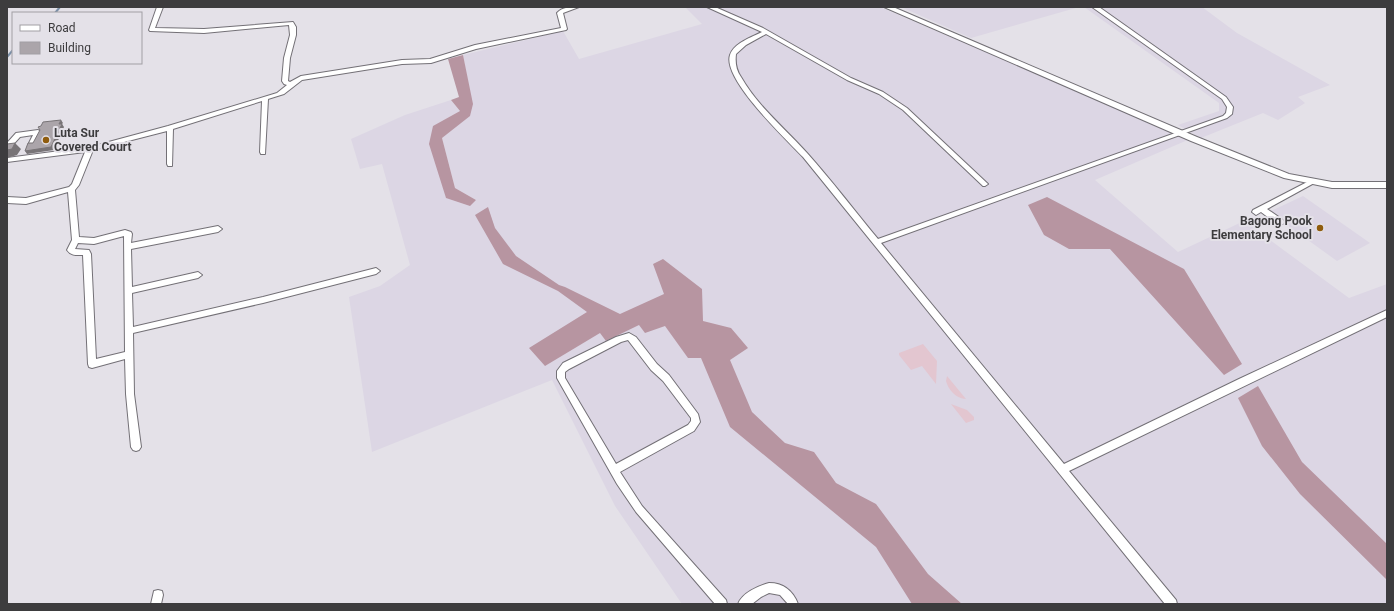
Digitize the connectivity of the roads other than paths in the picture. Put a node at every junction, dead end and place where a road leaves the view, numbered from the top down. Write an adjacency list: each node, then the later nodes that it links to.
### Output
1 (160, 7): 7 (street)
2 (576, 7): 7 (street)
3 (710, 7): 6 (street)
4 (887, 7): 10 (street)
5 (1095, 7): 10 (street)
6 (766, 32): 18 (street); 25 (street)
7 (291, 84): 8 (street)
8 (265, 99): 9 (street); 14 (street)
9 (170, 128): 13 (street); 16 (street)
10 (1181, 133): 17 (street); 25 (street)
11 (32, 143): 12 (street)
12 (7, 147)
13 (90, 149): 15 (street); 20 (street)
14 (263, 152)
15 (7, 160)
16 (170, 164)
17 (1313, 182): 19 (street); 22 (street)
18 (985, 184)
19 (1387, 185)
20 (71, 189): 21 (street); 24 (street)
21 (7, 200)
22 (1280, 222)
23 (218, 229): 26 (street)
24 (76, 240): 26 (street); 32 (street)
25 (876, 242): 35 (street)
26 (127, 247): 29 (street)
27 (376, 271): 31 (street)
28 (198, 275): 29 (street)
29 (128, 291): 31 (street)
30 (1387, 313): 35 (street)
31 (128, 331): 32 (street)
32 (129, 354): 33 (street)
33 (136, 447)
34 (614, 470): 34 (street); 36 (street)
35 (1062, 470): 39 (street)
36 (722, 604)
37 (743, 604): 38 (street)
38 (793, 604)
39 (1172, 604)

